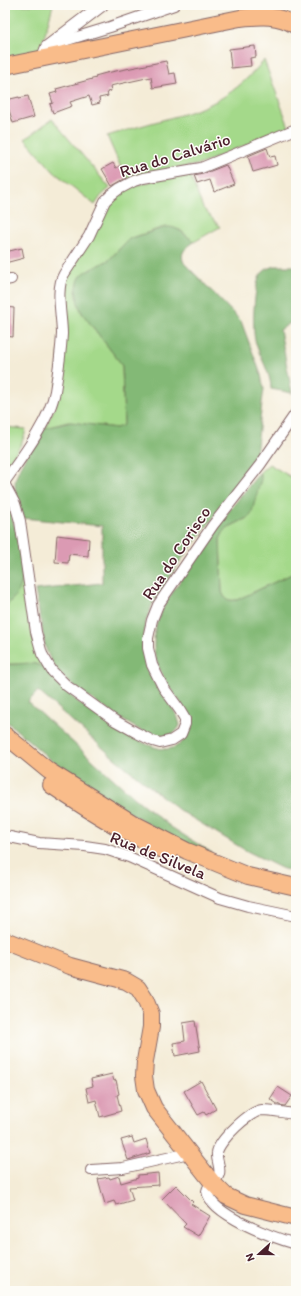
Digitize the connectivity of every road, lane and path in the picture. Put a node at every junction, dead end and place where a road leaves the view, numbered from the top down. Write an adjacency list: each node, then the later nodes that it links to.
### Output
1 (102, 5): 4 (street)
2 (174, 5): 4 (street)
3 (296, 26): 4 (main road)
4 (47, 52): 5 (main road)
5 (5, 66)
6 (296, 129): 8 (street, Rua do Calvário)
7 (296, 413): 9 (street, Rua do Corisco)
8 (5, 481)
9 (5, 485)
10 (5, 735): 13 (main road)
11 (5, 747): 14 (main road)
12 (5, 836): 15 (street, Rua de Silvela)
13 (296, 887)
14 (296, 896)
15 (296, 916)
16 (5, 940): 18 (main road)
17 (296, 1114): 20 (street)
18 (189, 1153): 19 (street); 20 (main road)
19 (91, 1170)
20 (212, 1182): 21 (main road); 22 (street)
21 (296, 1218)
22 (296, 1244)

